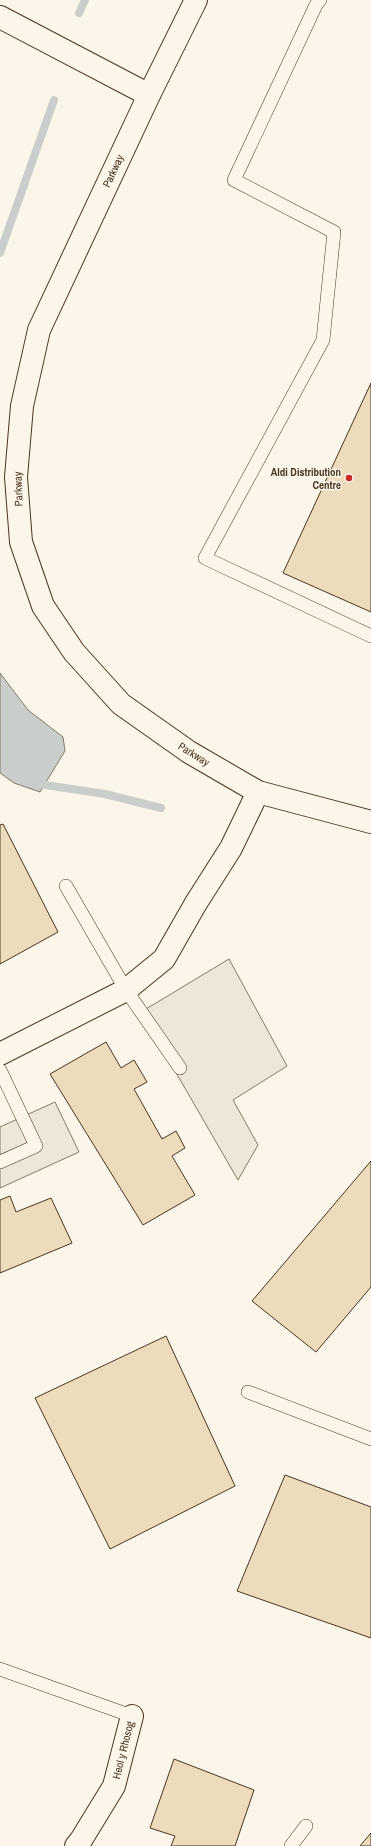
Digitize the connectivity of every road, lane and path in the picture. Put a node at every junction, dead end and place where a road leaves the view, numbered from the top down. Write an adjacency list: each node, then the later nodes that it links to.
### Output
1 (196, 0): 4 (street, Parkway)
2 (320, 0): 6 (lane)
3 (0, 16): 4 (street)
4 (149, 95): 5 (street, Parkway)
5 (8, 476): 7 (street, Parkway)
6 (371, 636)
7 (258, 792): 8 (street, Parkway); 10 (street)
8 (371, 822)
9 (66, 886): 10 (lane)
10 (126, 990): 11 (street); 12 (lane)
11 (0, 1054)
12 (180, 1068)
13 (0, 1070): 14 (lane)
14 (0, 1162)
15 (248, 1392): 16 (lane)
16 (371, 1439)
17 (0, 1669): 18 (lane)
18 (132, 1716): 20 (street, Heol y Rhosog)
19 (306, 1826): 21 (lane)
20 (82, 1844)
21 (291, 1846)

